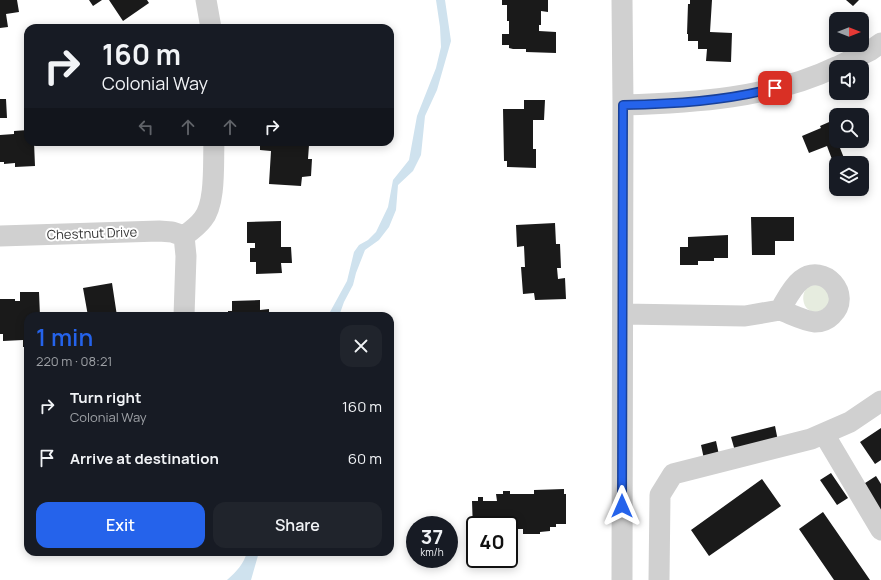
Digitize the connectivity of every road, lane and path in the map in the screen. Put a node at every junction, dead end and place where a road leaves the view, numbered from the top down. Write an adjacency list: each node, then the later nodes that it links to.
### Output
1 (206, 0): 3 (street)
2 (622, 0): 7 (street)
3 (209, 24)
4 (881, 43): 5 (street)
5 (850, 60)
6 (829, 70): 7 (street)
7 (623, 105): 13 (street)
8 (214, 146): 10 (street)
9 (0, 236): 10 (street, Chestnut Drive)
10 (184, 236): 12 (street)
11 (780, 310): 13 (street)
12 (184, 312)
13 (623, 314): 17 (street)
14 (881, 401): 15 (street)
15 (824, 434): 16 (street); 18 (street)
16 (881, 530)
17 (622, 580)
18 (659, 580)

